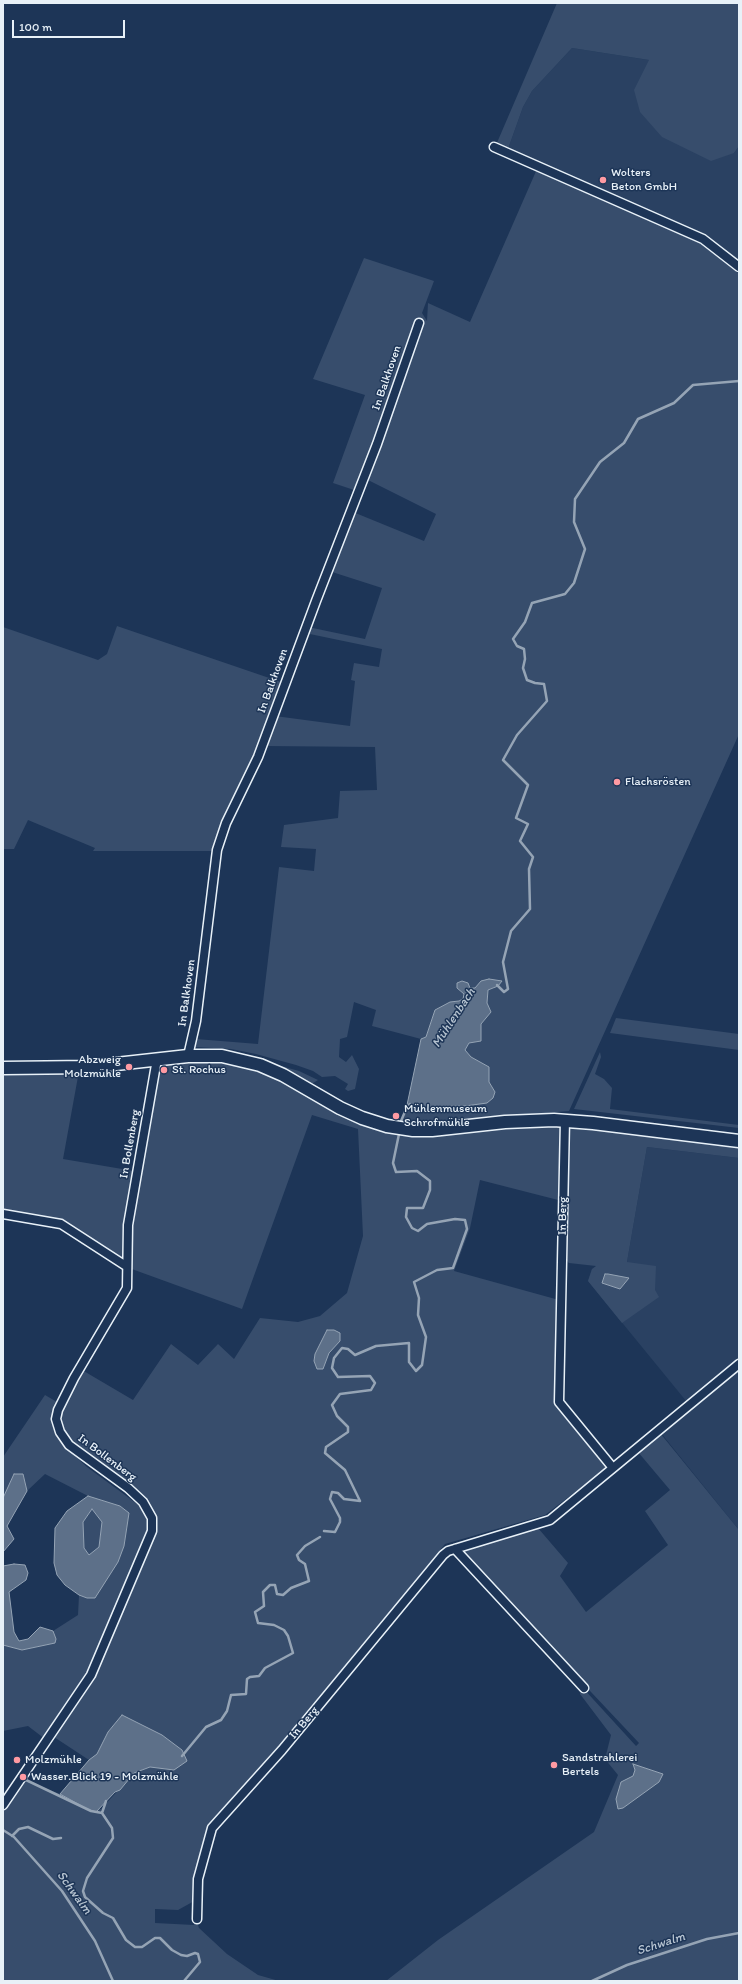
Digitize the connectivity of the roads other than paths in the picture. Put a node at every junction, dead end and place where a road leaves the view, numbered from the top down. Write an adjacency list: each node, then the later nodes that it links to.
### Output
1 (494, 147): 2 (street)
2 (739, 267)
3 (419, 323): 4 (street, In Balkhoven)
4 (188, 1056): 5 (main road); 7 (main road)
5 (157, 1059): 6 (main road); 10 (street, In Bollenberg)
6 (3, 1068)
7 (565, 1120): 8 (main road); 12 (street, In Berg)
8 (739, 1141)
9 (3, 1214): 10 (street)
10 (126, 1266): 15 (street, In Bollenberg)
11 (739, 1364): 12 (street, In Berg)
12 (613, 1468): 13 (street, In Berg)
13 (455, 1549): 14 (street); 16 (street, In Berg)
14 (584, 1688)
15 (3, 1805)
16 (197, 1919)

